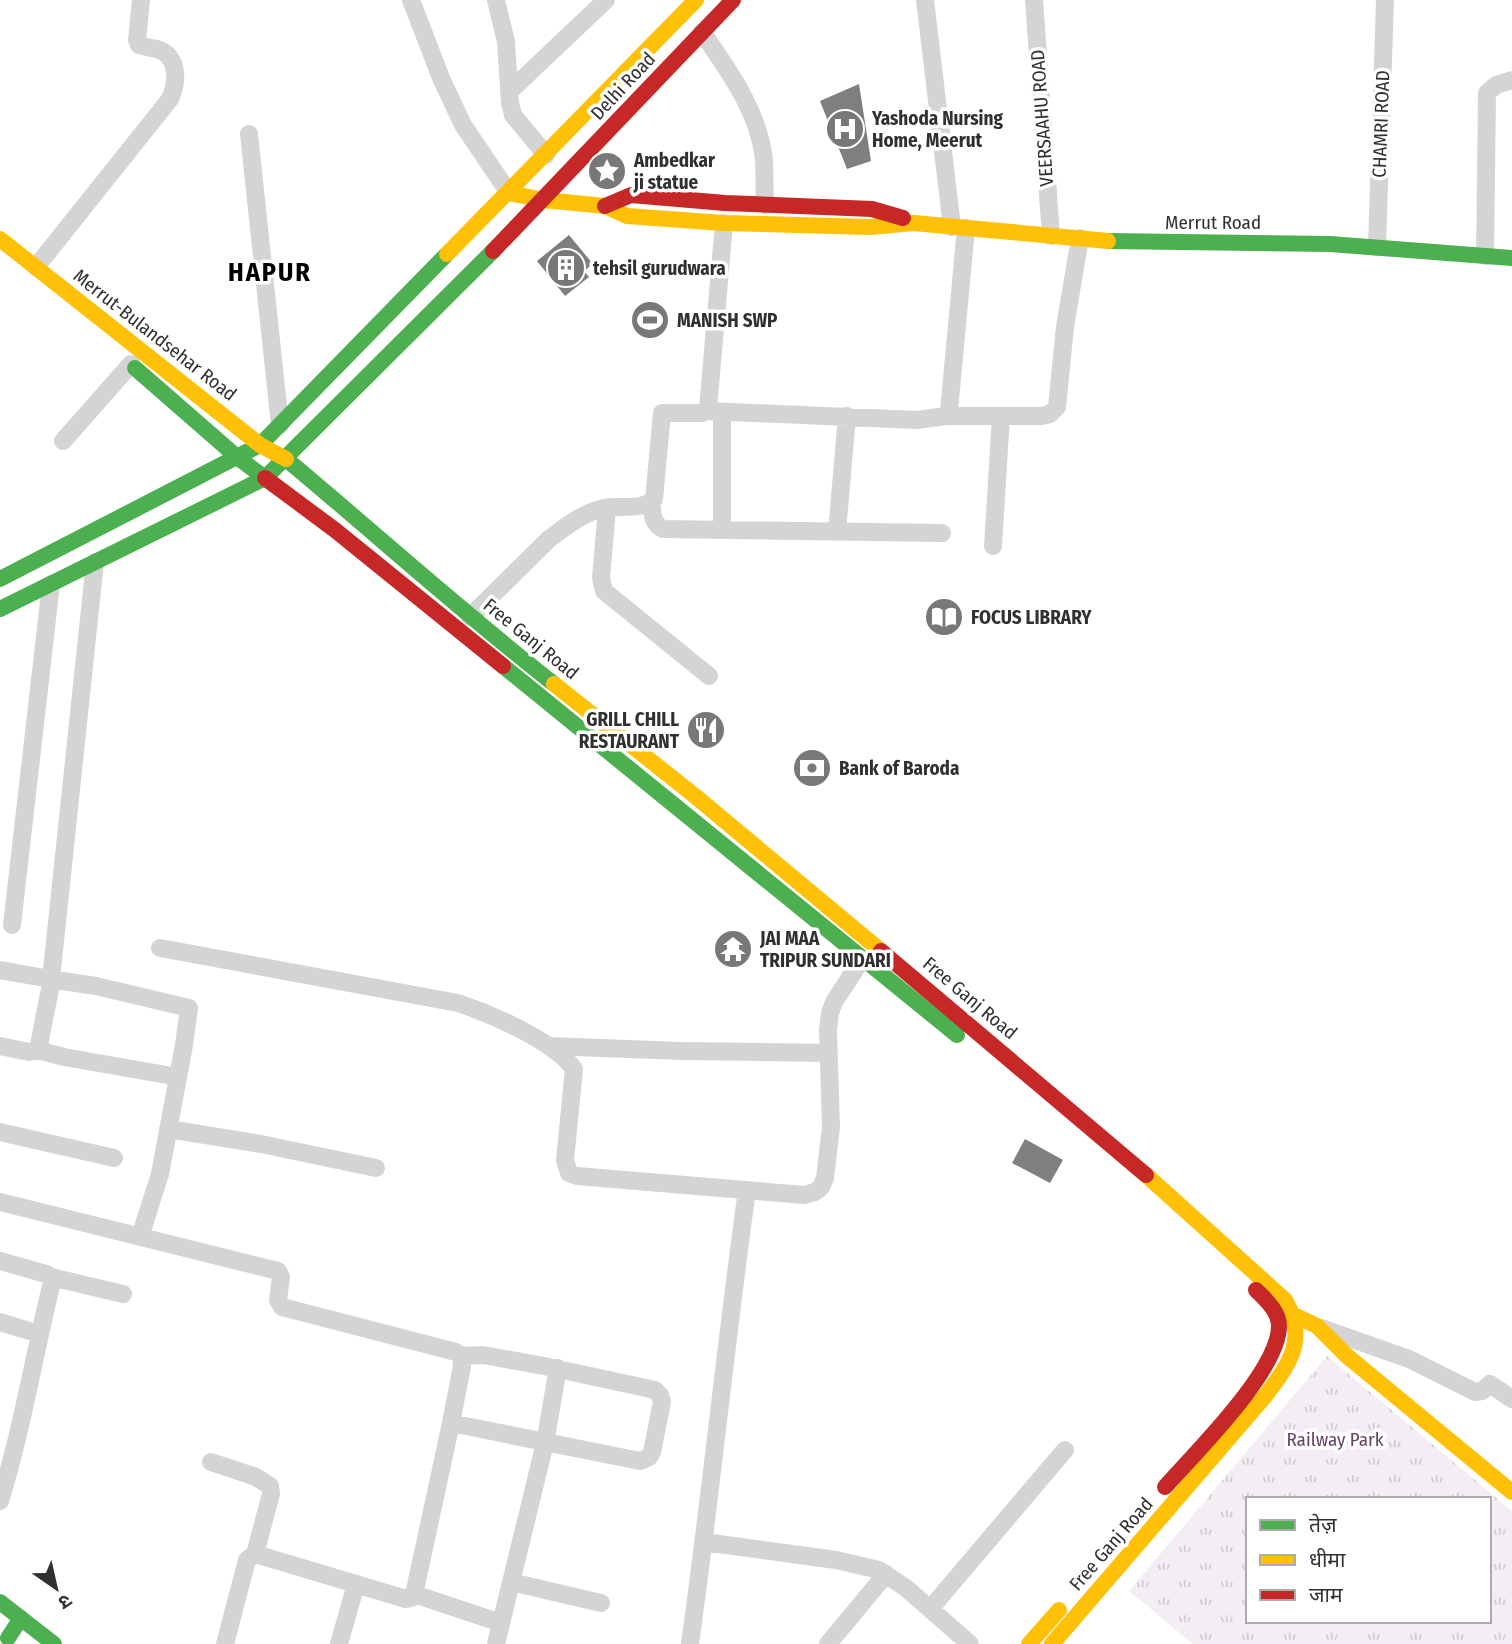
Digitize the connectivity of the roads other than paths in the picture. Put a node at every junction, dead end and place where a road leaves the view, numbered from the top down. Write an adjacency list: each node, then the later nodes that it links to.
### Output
1 (141, 0): 28 (street)
2 (411, 0): 15 (street)
3 (496, 0): 12 (street)
4 (606, 0): 12 (street)
5 (696, 0): 14 (main road, Delhi Road)
6 (733, 0): 10 (main road, Delhi Road)
7 (926, 0): 21 (street)
8 (1034, 0): 22 (street, VEERSAAHU ROAD)
9 (1385, 0): 25 (street, CHAMRI ROAD)
10 (702, 32): 16 (main road, Delhi Road); 17 (street)
11 (1512, 80): 26 (street)
12 (510, 91): 14 (street)
13 (249, 134): 36 (street)
14 (546, 155): 15 (main road, Delhi Road)
15 (509, 193): 16 (main road, Merrut Road); 29 (main road, Delhi Road)
16 (544, 200): 18 (main road, Merrut Road); 30 (main road, Delhi Road)
17 (765, 205): 18 (main road, Merrut Road); 20 (main road, Merrut Road)
18 (605, 206): 19 (main road, Merrut Road)
19 (724, 223): 20 (main road, Merrut Road); 32 (street)
20 (914, 223): 21 (main road, Merrut Road)
21 (959, 227): 22 (main road, Merrut Road); 34 (street)
22 (1051, 236): 23 (main road, Merrut Road)
23 (1080, 238): 25 (main road, Merrut Road); 35 (street)
24 (0, 239): 28 (main road, Merrut-Bulandsehar Road)
25 (1377, 247): 26 (main road, Merrut Road)
26 (1485, 256): 27 (main road, Merrut Road)
27 (1512, 258)
28 (36, 267): 38 (main road, Merrut-Bulandsehar Road)
29 (396, 308): 30 (main road); 36 (main road, Delhi Road)
30 (418, 326): 40 (main road, Delhi Road)
31 (126, 360): 37 (street); 39 (main road)
32 (714, 411): 33 (street); 42 (street); 44 (street)
33 (847, 416): 34 (street); 45 (street)
34 (946, 416): 35 (street)
35 (1001, 416): 47 (street)
36 (280, 425): 38 (main road, Delhi Road)
37 (63, 441)
38 (260, 445): 39 (main road, Delhi Road); 40 (main road, Merrut-Bulandsehar Road)
39 (237, 457): 41 (main road); 49 (main road, Delhi Road)
40 (286, 459): 41 (main road, Delhi Road); 52 (main road, Free Ganj Road)
41 (265, 478): 48 (main road, Delhi Road); 56 (main road)
42 (651, 503): 43 (street); 44 (street)
43 (607, 508): 52 (street); 53 (street)
44 (722, 530): 45 (street)
45 (837, 532): 46 (street)
46 (943, 533)
47 (993, 546)
48 (95, 562): 50 (main road, Delhi Road); 58 (street)
49 (0, 579)
50 (51, 584): 51 (main road, Delhi Road); 54 (street)
51 (0, 609)
52 (470, 617): 74 (main road, Free Ganj Road)
53 (709, 676)
54 (12, 925)
55 (160, 948): 59 (street)
56 (862, 959): 62 (street); 86 (main road)
57 (0, 970): 58 (street)
58 (53, 979): 61 (street); 63 (street)
59 (546, 1045): 62 (street); 68 (street)
60 (0, 1046): 61 (street)
61 (38, 1050): 63 (street)
62 (829, 1053): 68 (street)
63 (178, 1077): 64 (street)
64 (168, 1129): 67 (street); 70 (street)
65 (0, 1132): 66 (street)
66 (114, 1158)
67 (376, 1168)
68 (747, 1190): 88 (street)
69 (0, 1202): 70 (street)
70 (140, 1237): 78 (street)
71 (0, 1261): 72 (street)
72 (51, 1277): 73 (street); 77 (street)
73 (123, 1294)
74 (1296, 1317): 76 (main road); 96 (main road, Free Ganj Road)
75 (0, 1322): 77 (street)
76 (1317, 1326): 80 (street); 85 (main road)
77 (39, 1334): 87 (street)
78 (461, 1356): 79 (street); 81 (street)
79 (558, 1368): 82 (street); 82 (street)
80 (1512, 1399)
81 (452, 1423): 82 (street); 93 (street)
82 (545, 1443): 91 (street)
83 (1065, 1450): 97 (street)
84 (211, 1462): 89 (street)
85 (1512, 1492)
86 (1155, 1499)
87 (0, 1501)
88 (704, 1542): 90 (street); 105 (street)
89 (255, 1555): 92 (street); 102 (street)
90 (886, 1574): 97 (street); 106 (street)
91 (511, 1582): 95 (street); 99 (street)
92 (356, 1584): 93 (street); 103 (street)
93 (414, 1594): 99 (street)
94 (0, 1602): 98 (main road)
95 (601, 1603)
96 (1074, 1606): 108 (main road); 109 (main road, Free Ganj Road)
97 (930, 1609): 107 (street)
98 (21, 1618): 100 (main road); 101 (main road)
99 (501, 1623): 104 (street)
100 (8, 1638)
101 (54, 1644)
102 (225, 1644)
103 (339, 1644)
104 (496, 1644)
105 (691, 1644)
106 (828, 1644)
107 (970, 1644)
108 (1030, 1644)
109 (1052, 1644)

